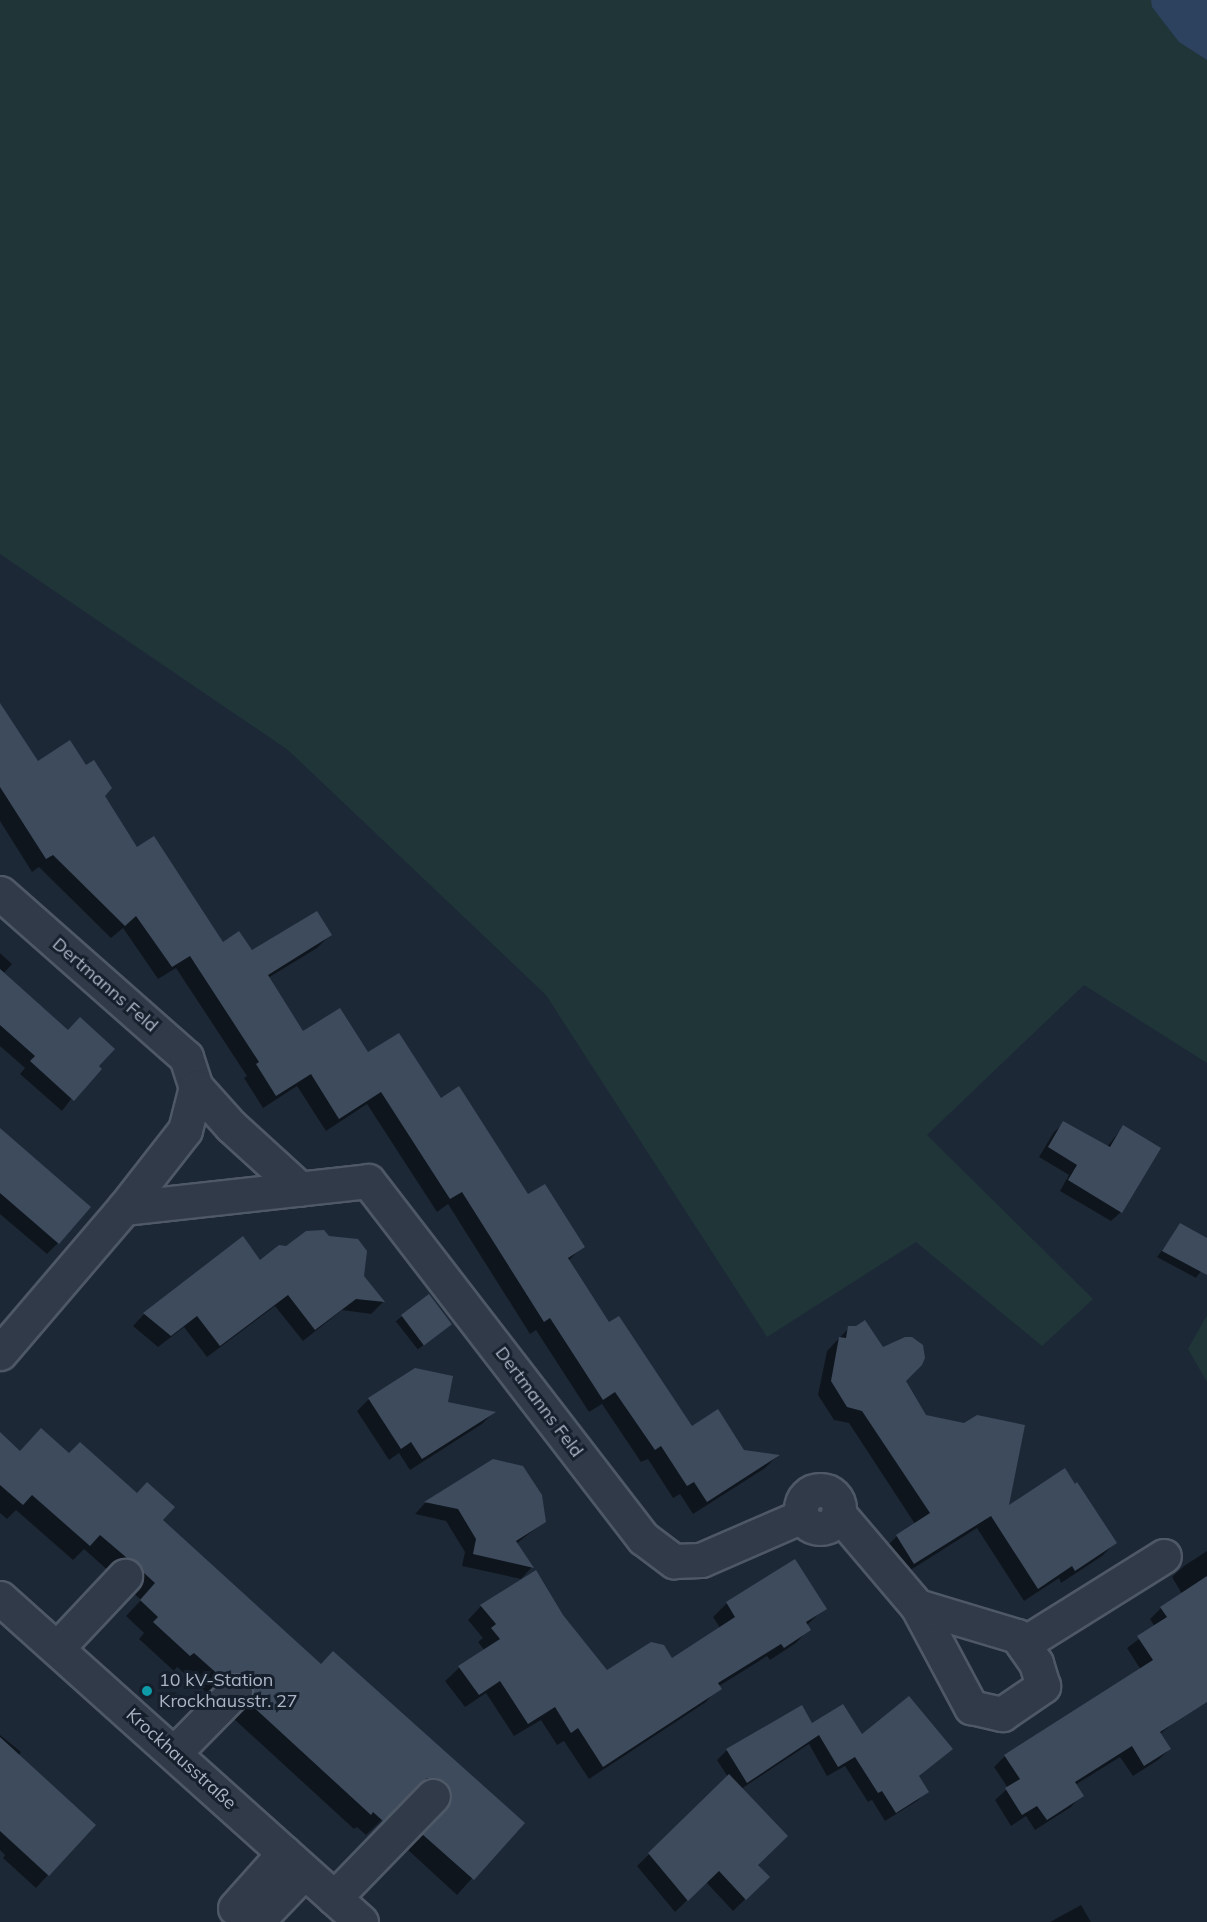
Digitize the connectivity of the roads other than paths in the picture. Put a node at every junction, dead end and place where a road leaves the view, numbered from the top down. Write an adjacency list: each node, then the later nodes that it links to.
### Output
1 (0, 893): 2 (street, Dertmanns Feld)
2 (196, 1087): 3 (street, Dertmanns Feld); 4 (street)
3 (300, 1189): 4 (street, Dertmanns Feld); 9 (street, Dertmanns Feld)
4 (124, 1208): 5 (street)
5 (0, 1353)
6 (1164, 1556): 10 (street)
7 (125, 1576): 11 (street)
8 (0, 1598): 11 (street, Krockhausstraße)
9 (917, 1606): 10 (street); 10 (street, Dertmanns Feld)
10 (1023, 1644)
11 (58, 1647): 13 (street, Krockhausstraße)
12 (236, 1691): 13 (street)
13 (174, 1753): 15 (street, Krockhausstraße)
14 (433, 1796): 17 (street)
15 (294, 1862): 16 (street); 17 (street, Krockhausstraße)
16 (246, 1915)
17 (352, 1915)

